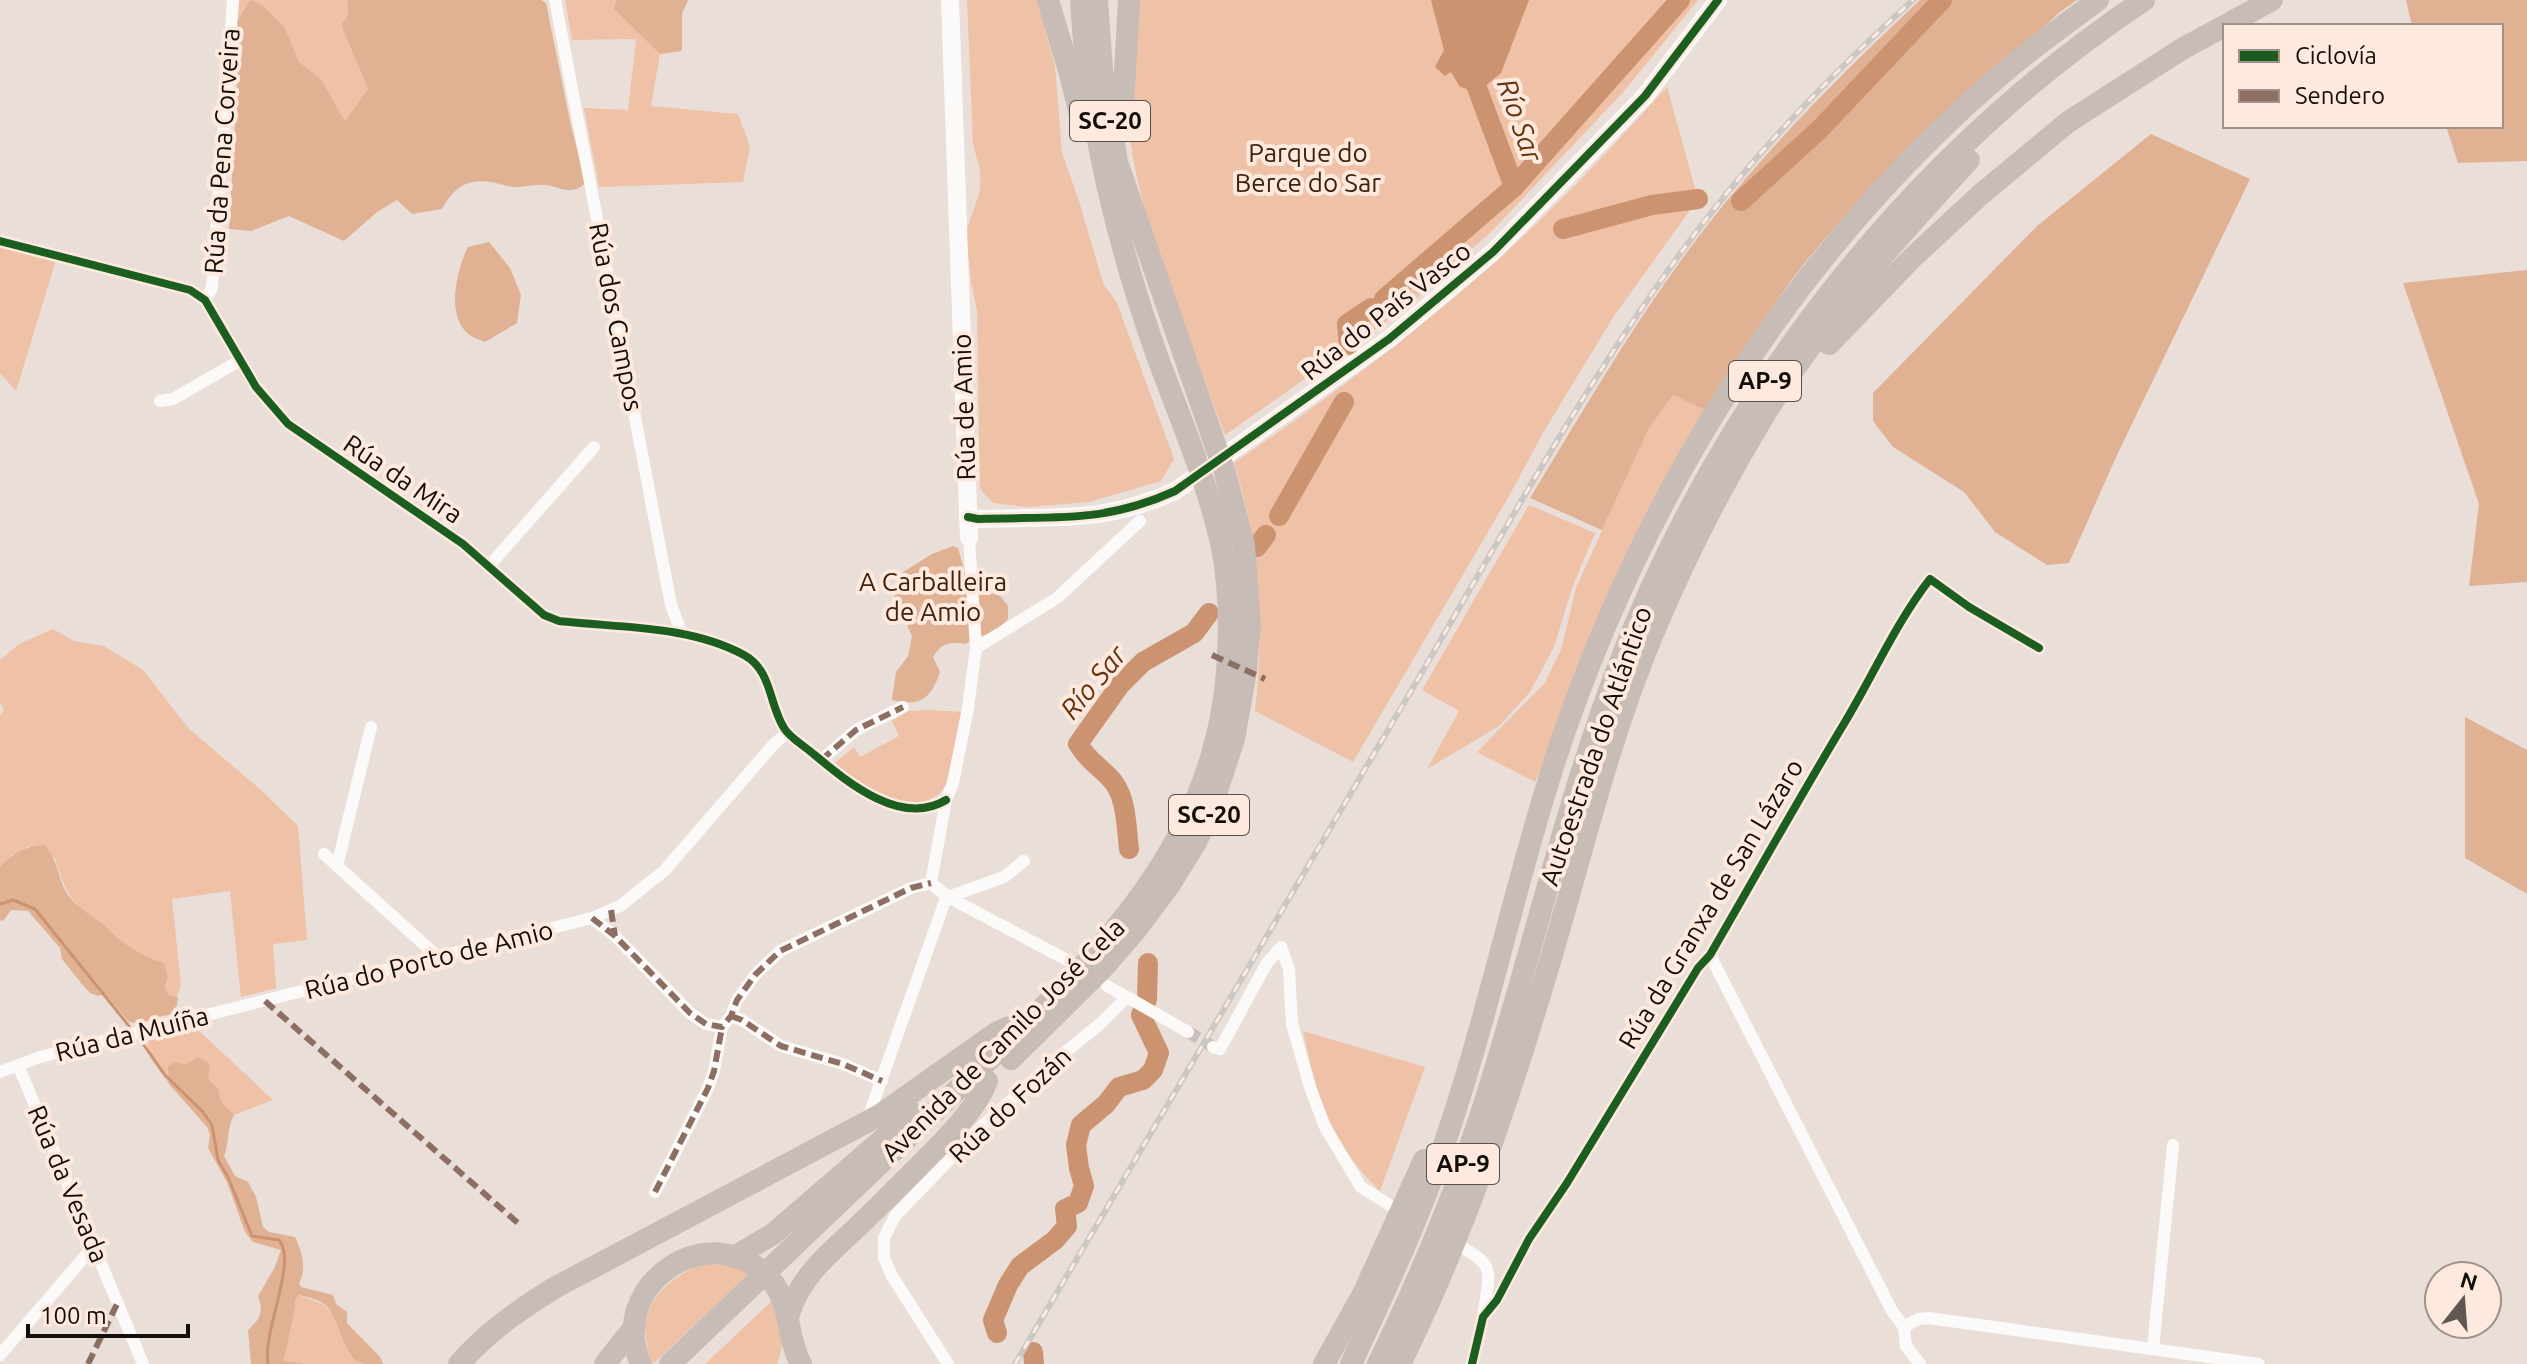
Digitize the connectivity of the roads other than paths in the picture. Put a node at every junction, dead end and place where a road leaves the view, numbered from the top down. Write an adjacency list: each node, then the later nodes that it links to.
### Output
1 (233, 0): 18 (street, Rúa da Pena Corveira)
2 (555, 0): 31 (street, Rúa dos Campos)
3 (950, 0): 25 (street, Rúa de Amio)
4 (1048, 0): 15 (highway)
5 (1081, 0): 15 (highway, Avenida de Camilo José Cela / SC-20)
6 (1097, 0): 16 (highway, Avenida de Camilo José Cela / SC-20)
7 (1129, 0): 16 (highway)
8 (1718, 0): 27 (street, Rúa do País Vasco)
9 (2098, 0): 58 (highway, Autoestrada do Atlántico / AP-9)
10 (2144, 0): 93 (highway, Autoestrada do Atlántico / AP-9)
11 (2159, 0): 23 (highway)
12 (2272, 0): 13 (highway)
13 (2228, 24)
14 (2223, 27): 23 (highway)
15 (1115, 218): 22 (highway, Avenida de Camilo José Cela / SC-20)
16 (1143, 238): 22 (highway, Avenida de Camilo José Cela / SC-20)
17 (0, 241): 18 (street)
18 (205, 300): 19 (street, Rúa da Mira)
19 (239, 361): 20 (street); 30 (street, Rúa da Mira)
20 (160, 401)
21 (594, 447): 30 (street)
22 (1208, 456): 24 (highway, Avenida de Camilo José Cela / SC-20)
23 (1739, 463): 68 (highway)
24 (1216, 479): 51 (highway, Avenida de Camilo José Cela / SC-20); 63 (highway, Avenida de Camilo José Cela / SC-20)
25 (967, 491): 26 (street, Rúa de Amio); 27 (street)
26 (968, 516): 27 (street, Rúa do País Vasco); 29 (street, Rúa de Amio)
27 (997, 517): 29 (street)
28 (1140, 521): 32 (street)
29 (969, 538): 32 (street, Rúa de Amio)
30 (489, 566): 31 (street, Rúa da Mira)
31 (682, 634): 36 (street, Rúa da Mira)
32 (976, 648): 38 (street, Rúa de Amio)
33 (2039, 648): 47 (street, Rúa da Granxa de San Lázaro)
34 (903, 707): 37 (street)
35 (371, 727): 41 (street)
36 (787, 733): 37 (street); 44 (street, Rúa do Porto de Amio)
37 (821, 760): 38 (street)
38 (946, 800): 42 (street, Rúa de Amio)
39 (324, 854): 41 (street)
40 (1024, 861): 43 (street)
41 (337, 866): 48 (street)
42 (931, 883): 43 (street); 54 (street)
43 (948, 897): 49 (street); 62 (street)
44 (611, 910): 45 (street, Rúa do Porto de Amio); 46 (street)
45 (592, 918): 46 (street); 48 (street, Rúa do Porto de Amio)
46 (615, 936): 55 (street)
47 (1710, 955): 74 (street, Rúa da Granxa de San Lázaro); 75 (street, Rúa da Granxa de San Lázaro)
48 (439, 958): 53 (street, Rúa do Porto de Amio)
49 (1067, 960)
50 (1107, 986): 52 (street)
51 (1057, 992): 56 (highway); 86 (highway, Avenida de Camilo José Cela / SC-20)
52 (1131, 1000): 57 (street); 67 (street, Rúa do Fozán)
53 (265, 1001): 60 (street, Rúa da Muíña)
54 (731, 1016): 55 (street); 62 (street)
55 (722, 1027): 66 (street)
56 (1009, 1027): 70 (highway); 82 (highway)
57 (1188, 1032)
58 (1478, 1040): 91 (highway); 92 (highway, Autoestrada do Atlántico / AP-9)
59 (1213, 1047): 74 (street)
60 (18, 1065): 61 (street, Rúa da Muíña); 69 (street, Rúa da Vesada)
61 (0, 1072)
62 (882, 1081): 64 (street)
63 (987, 1081): 67 (highway); 87 (highway, Avenida de Camilo José Cela / SC-20)
64 (871, 1109)
65 (2173, 1145): 77 (street)
66 (655, 1192)
67 (890, 1209): 73 (highway); 89 (highway); 90 (street)
68 (1461, 1222): 94 (highway); 95 (highway)
69 (93, 1247): 71 (street); 72 (street, Rúa da Vesada)
70 (734, 1257): 73 (highway); 76 (highway)
71 (77, 1267): 72 (street); 79 (street)
72 (102, 1267): 81 (street, Rúa da Vesada)
73 (785, 1304): 78 (highway)
74 (1483, 1317): 96 (street, Rúa da Granxa de San Lázaro)
75 (1904, 1327): 77 (street); 97 (street, Rúa da Granxa de San Lázaro)
76 (635, 1333): 83 (highway); 84 (highway); 85 (highway)
77 (2153, 1349): 80 (street)
78 (788, 1353): 88 (highway)
79 (0, 1355)
80 (2231, 1363): 98 (street)
81 (143, 1364)
82 (459, 1364)
83 (605, 1364)
84 (624, 1364)
85 (641, 1364)
86 (670, 1364)
87 (692, 1364)
88 (801, 1364)
89 (816, 1364)
90 (948, 1364)
91 (1324, 1364)
92 (1351, 1364)
93 (1378, 1364)
94 (1400, 1364)
95 (1413, 1364)
96 (1472, 1364)
97 (1920, 1364)
98 (2259, 1364)

